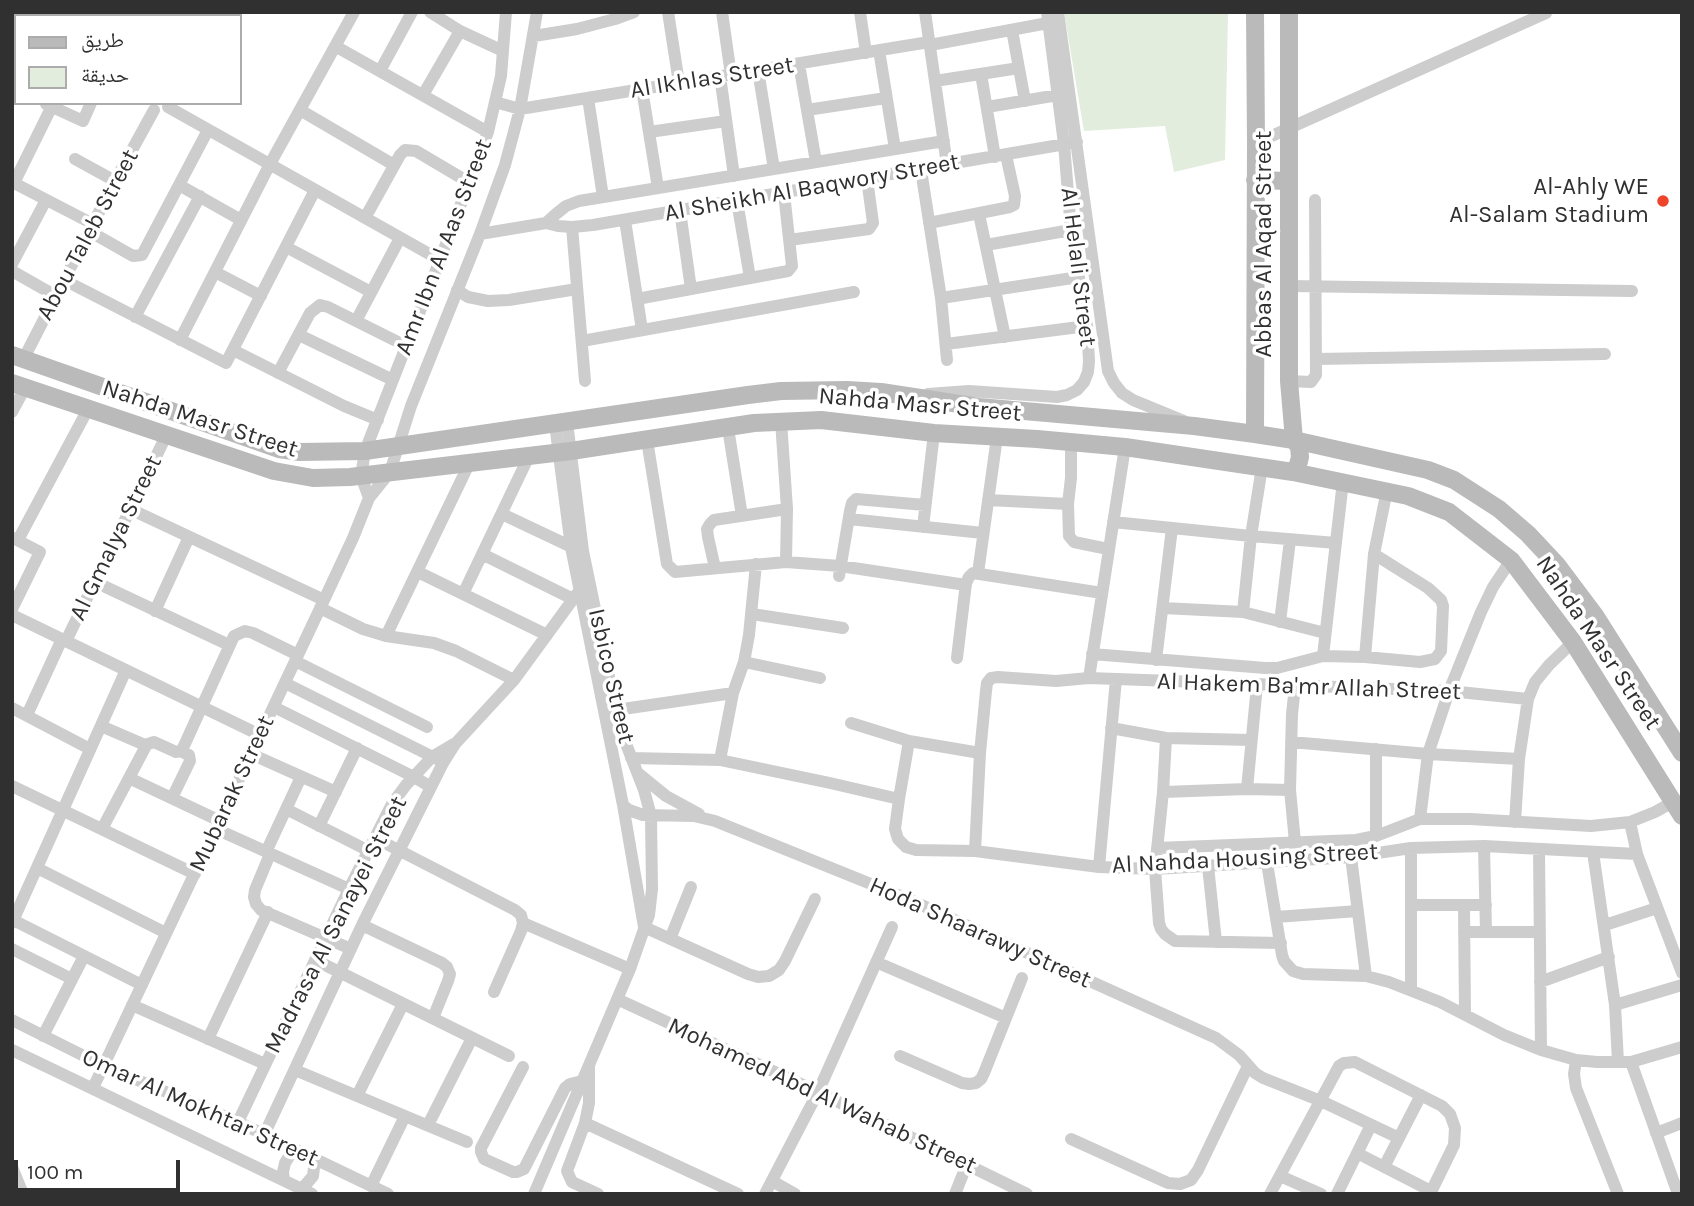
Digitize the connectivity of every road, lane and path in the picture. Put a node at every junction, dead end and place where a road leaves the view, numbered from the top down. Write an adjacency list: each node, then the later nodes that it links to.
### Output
1 (354, 12): 21 (street)
2 (412, 12): 27 (street)
3 (430, 12): 18 (street)
4 (506, 12): 22 (street, Amr Ibn Al Aas Street)
5 (537, 12): 19 (street, Amr Ibn Al Aas Street)
6 (634, 12): 15 (street)
7 (668, 12): 31 (street)
8 (722, 12): 29 (street)
9 (860, 12): 23 (street)
10 (925, 12): 20 (street)
11 (1058, 12): 53 (street, Al Helali Street)
12 (1255, 12): 54 (street, Abbas Al Aqad Street)
13 (1289, 12): 48 (street, Abbas Al Aqad Street)
14 (1546, 13): 48 (street)
15 (614, 16): 19 (street)
16 (1047, 18): 17 (street, Al Ikhlas Street); 34 (street, Al Helali Street)
17 (1012, 30): 20 (street, Al Ikhlas Street); 25 (street)
18 (460, 31): 22 (street); 33 (street)
19 (534, 36): 44 (street, Amr Ibn Al Aas Street)
20 (930, 43): 23 (street, Al Ikhlas Street); 30 (street)
21 (335, 46): 27 (street); 45 (street)
22 (503, 51): 38 (street, Amr Ibn Al Aas Street)
23 (872, 51): 24 (street, Al Ikhlas Street); 36 (street)
24 (799, 64): 26 (street, Al Ikhlas Street); 46 (street)
25 (1019, 68): 28 (street); 37 (street)
26 (758, 70): 29 (street, Al Ikhlas Street); 62 (street)
27 (380, 71): 33 (street)
28 (981, 74): 30 (street); 43 (street)
29 (726, 75): 31 (street, Al Ikhlas Street); 47 (street)
30 (935, 81): 52 (street)
31 (680, 83): 32 (street, Al Ikhlas Street)
32 (642, 89): 35 (street, Al Ikhlas Street); 51 (street)
33 (423, 95): 50 (street)
34 (1058, 95): 37 (street); 53 (street, Al Helali Street)
35 (588, 98): 44 (street, Al Ikhlas Street); 76 (street)
36 (887, 99): 46 (street); 55 (street)
37 (1025, 101): 43 (street)
38 (495, 102): 44 (street, Al Ikhlas Street); 50 (street, Amr Ibn Al Aas Street)
39 (49, 105): 40 (street); 69 (street)
40 (90, 105)
41 (169, 105): 42 (street); 49 (street)
42 (150, 106): 67 (street, Abou Taleb Street)
43 (987, 107): 56 (street)
44 (520, 109): 90 (street, Amr Ibn Al Aas Street)
45 (300, 110): 59 (street); 60 (street)
46 (807, 110): 58 (street)
47 (726, 121): 51 (street); 64 (street)
48 (1289, 129): 54 (street); 68 (street, Abbas Al Aqad Street)
49 (208, 130): 59 (street); 71 (street)
50 (488, 132): 70 (street, Amr Ibn Al Aas Street)
51 (649, 132): 72 (street)
52 (944, 141): 55 (street, Al Sheikh Al Baqwory Street); 61 (street)
53 (1070, 143): 56 (street, Al Sheikh Al Baqwory Street); 89 (street, Al Helali Street); 144 (street, Al Helali Street)
54 (1256, 143): 66 (street, Abbas Al Aqad Street)
55 (895, 149): 58 (street, Al Sheikh Al Baqwory Street)
56 (1001, 156): 61 (street, Al Sheikh Al Baqwory Street); 81 (street)
57 (75, 159): 67 (street)
58 (816, 162): 62 (street, Al Sheikh Al Baqwory Street)
59 (270, 164): 73 (street); 83 (street)
60 (394, 165): 70 (street); 82 (street)
61 (947, 165): 63 (street, Al Sheikh Al Baqwory Street)
62 (774, 169): 64 (street, Al Sheikh Al Baqwory Street)
63 (921, 170): 65 (street, Al Sheikh Al Baqwory Street); 86 (street)
64 (734, 176): 72 (street, Al Sheikh Al Baqwory Street)
65 (867, 179): 74 (street, Al Sheikh Al Baqwory Street); 93 (street)
66 (1255, 180): 68 (street); 147 (street, Abbas Al Aqad Street)
67 (115, 181): 88 (street, Abou Taleb Street)
68 (1289, 181): 103 (street, Abbas Al Aqad Street)
69 (13, 183): 77 (street)
70 (470, 183): 96 (street, Amr Ibn Al Aas Street)
71 (179, 185): 75 (street); 88 (street)
72 (658, 188): 76 (street, Al Sheikh Al Baqwory Street)
73 (315, 190): 82 (street); 95 (street)
74 (784, 193): 79 (street, Al Sheikh Al Baqwory Street); 93 (street)
75 (200, 196): 83 (street); 116 (street)
76 (603, 197): 85 (street, Al Sheikh Al Baqwory Street)
77 (46, 200): 88 (street); 92 (street)
78 (1315, 200): 104 (street)
79 (737, 201): 80 (street, Al Sheikh Al Baqwory Street); 101 (street)
80 (680, 211): 84 (street, Al Sheikh Al Baqwory Street); 106 (street)
81 (979, 214): 86 (street); 94 (street)
82 (365, 218): 91 (street)
83 (241, 220): 99 (street)
84 (625, 220): 87 (street, Al Sheikh Al Baqwory Street); 115 (street)
85 (546, 223): 87 (street, Al Sheikh Al Baqwory Street); 90 (street, Al Sheikh Al Baqwory Street)
86 (929, 223): 114 (street)
87 (572, 227): 105 (street)
88 (91, 228): 102 (street, Abou Taleb Street)
89 (1071, 230): 94 (street); 100 (street, Al Helali Street)
90 (480, 234): 107 (street, Amr Ibn Al Aas Street)
91 (400, 238): 96 (street); 110 (street)
92 (18, 239): 97 (street)
93 (789, 240): 101 (street)
94 (986, 245): 108 (street)
95 (286, 247): 110 (street); 113 (street)
96 (440, 260): 125 (street, Amr Ibn Al Aas Street)
97 (12, 264)
98 (12, 271): 112 (street)
99 (215, 272): 113 (street); 122 (street)
100 (1079, 277): 108 (street); 118 (street, Al Helali Street)
101 (750, 278): 106 (street)
102 (64, 280): 112 (street, Abou Taleb Street); 116 (street)
103 (1289, 286): 104 (street); 134 (street, Abbas Al Aqad Street)
104 (1315, 286): 109 (street); 129 (street)
105 (578, 289): 107 (street); 123 (street)
106 (691, 289): 115 (street)
107 (457, 290): 154 (street, Amr Ibn Al Aas Street)
108 (996, 290): 114 (street); 121 (street)
109 (1632, 291)
110 (371, 292): 117 (street)
111 (855, 292): 119 (street)
112 (56, 296): 128 (street, Abou Taleb Street)
113 (261, 296): 126 (street)
114 (941, 298): 124 (street)
115 (637, 299): 119 (street)
116 (135, 317): 122 (street)
117 (356, 321): 120 (street); 125 (street)
118 (1087, 326): 121 (street); 136 (street, Al Helali Street)
119 (642, 330): 123 (street)
120 (299, 335): 131 (street); 132 (street)
121 (1006, 337): 124 (street)
122 (180, 340): 126 (street)
123 (582, 341): 133 (street)
124 (946, 344): 130 (street)
125 (406, 346): 132 (street, Amr Ibn Al Aas Street)
126 (233, 350): 131 (street)
127 (1605, 354): 129 (street)
128 (18, 358): 156 (street, Nahda Masr Street)
129 (1315, 359): 134 (street)
130 (947, 360)
131 (278, 373): 141 (street)
132 (393, 380): 141 (street, Amr Ibn Al Aas Street)
133 (585, 381)
134 (1289, 381): 152 (street, Abbas Al Aqad Street)
135 (18, 385): 139 (street, Nahda Masr Street); 140 (street)
136 (908, 397): 137 (street, Nahda Masr Street); 143 (street, Nahda Masr Street)
137 (949, 403): 138 (street, Nahda Masr Street); 146 (street)
138 (979, 407): 144 (street, Nahda Masr Street); 148 (street)
139 (88, 409): 149 (street, Nahda Masr Street); 184 (street)
140 (12, 412)
141 (378, 420): 156 (street, Amr Ibn Al Aas Street)
142 (781, 421): 145 (street, Nahda Masr Street); 146 (street, Nahda Masr Street); 172 (street)
143 (561, 423): 154 (street, Nahda Masr Street); 157 (street, Isbico Street)
144 (1194, 426): 147 (street, Nahda Masr Street)
145 (728, 428): 151 (street, Nahda Masr Street); 176 (street)
146 (939, 433): 148 (street, Nahda Masr Street); 170 (street)
147 (1255, 434): 152 (street, Nahda Masr Street)
148 (975, 435): 150 (street, Nahda Masr Street)
149 (166, 436): 163 (street, Nahda Masr Street); 171 (street, Al Gmalya Street)
150 (997, 437): 153 (street, Nahda Masr Street); 168 (street)
151 (647, 440): 157 (street, Nahda Masr Street); 195 (street)
152 (1294, 440): 162 (street, Abbas Al Aqad Street); 165 (street, Nahda Masr Street)
153 (1071, 442): 155 (street, Nahda Masr Street); 169 (street)
154 (398, 447): 156 (street, Nahda Masr Street); 161 (street, Amr Ibn Al Aas Street)
155 (1125, 447): 160 (street, Nahda Masr Street); 178 (street)
156 (365, 451): 163 (street, Amr Ibn Al Aas Street)
157 (565, 452): 158 (street, Nahda Masr Street); 188 (street, Isbico Street)
158 (529, 456): 159 (street, Nahda Masr Street); 174 (street)
159 (470, 462): 161 (street, Nahda Masr Street); 197 (street)
160 (1262, 467): 162 (street, Nahda Masr Street); 183 (street)
161 (390, 472): 163 (street, Nahda Masr Street); 167 (street, Mubarak Street)
162 (1293, 472): 164 (street, Nahda Masr Street)
163 (361, 476): 167 (street)
164 (1343, 481): 166 (street, Nahda Masr Street); 187 (street)
165 (1468, 488): 173 (street, Nahda Masr Street); 175 (street)
166 (1387, 490): 175 (street, Nahda Masr Street); 191 (street)
167 (369, 498): 204 (street, Mubarak Street)
168 (988, 500): 169 (street); 181 (street)
169 (1068, 504): 189 (street)
170 (925, 505): 177 (street); 179 (street)
171 (130, 509): 182 (street); 199 (street, Al Gmalya Street)
172 (787, 509): 176 (street); 193 (street)
173 (1503, 512): 185 (street); 257 (street, Nahda Masr Street)
174 (502, 514): 188 (street); 190 (street)
175 (1453, 515): 185 (street, Nahda Masr Street)
176 (742, 516): 195 (street)
177 (849, 519): 179 (street); 196 (street)
178 (1113, 522): 180 (street); 189 (street)
179 (923, 527): 181 (street)
180 (1172, 528): 183 (street); 205 (street)
181 (983, 533): 198 (street)
182 (189, 537): 204 (street); 207 (street)
183 (1251, 537): 186 (street); 208 (street)
184 (15, 539): 206 (street)
185 (1485, 539): 192 (street, Nahda Masr Street)
186 (1290, 540): 187 (street); 211 (street)
187 (1336, 543): 213 (street)
188 (577, 549): 203 (street, Isbico Street); 240 (street, Isbico Street)
189 (1108, 549): 201 (street)
190 (482, 554): 202 (street); 203 (street)
191 (1374, 554): 221 (street); 221 (street)
192 (1511, 560): 217 (street, Nahda Masr Street); 234 (street)
193 (786, 562): 194 (street); 196 (street)
194 (756, 564): 195 (street); 209 (street)
195 (715, 568)
196 (839, 571): 200 (street)
197 (418, 572): 202 (street); 215 (street)
198 (978, 573): 200 (street); 201 (street)
199 (95, 582): 207 (street); 216 (street, Al Gmalya Street)
200 (966, 585): 223 (street)
201 (1102, 593): 219 (street)
202 (463, 594): 214 (street)
203 (576, 595): 214 (street, Madrasa Al Sanayei Street); 276 (street, Isbico Street)
204 (322, 604): 215 (street); 222 (street, Mubarak Street)
205 (1163, 608): 208 (street); 224 (street)
206 (12, 610)
207 (155, 611): 218 (street)
208 (1243, 612): 211 (street)
209 (752, 614): 212 (street); 225 (street)
210 (12, 615): 216 (street)
211 (1280, 622): 213 (street)
212 (843, 628)
213 (1325, 633): 220 (street)
214 (547, 635): 230 (street, Madrasa Al Sanayei Street)
215 (386, 636): 230 (street)
216 (64, 640): 226 (street); 241 (street, Al Gmalya Street)
217 (1573, 642): 236 (street); 278 (street, Nahda Masr Street)
218 (229, 645): 222 (street); 237 (street)
219 (1092, 654): 224 (street); 228 (street)
220 (1323, 656): 221 (street); 224 (street)
221 (1365, 657)
222 (297, 658): 231 (street, Mubarak Street); 244 (street)
223 (957, 658)
224 (1156, 660)
225 (744, 662): 227 (street); 235 (street)
226 (126, 670): 237 (street); 243 (street)
227 (820, 678)
228 (1089, 678): 229 (street, Al Hakem Ba'mr Allah Street); 256 (street, Al Hakem Ba'mr Allah Street)
229 (1116, 679): 232 (street, Al Hakem Ba'mr Allah Street); 245 (street)
230 (514, 680): 262 (street, Madrasa Al Sanayei Street)
231 (285, 683): 238 (street, Mubarak Street); 262 (street)
232 (1257, 685): 233 (street, Al Hakem Ba'mr Allah Street); 248 (street)
233 (1295, 686): 234 (street, Al Hakem Ba'mr Allah Street); 250 (street)
234 (1449, 691): 236 (street, Al Hakem Ba'mr Allah Street); 259 (street)
235 (733, 693): 240 (street); 263 (street)
236 (1528, 699): 261 (street)
237 (201, 706): 246 (street); 255 (street)
238 (274, 706): 246 (street, Mubarak Street); 252 (street)
239 (12, 708): 241 (street)
240 (616, 710): 260 (street, Isbico Street)
241 (27, 715): 254 (street)
242 (851, 723): 249 (street)
243 (101, 726): 251 (street); 254 (street)
244 (427, 727)
245 (1111, 728): 247 (street); 304 (street)
246 (260, 735): 258 (street, Mubarak Street)
247 (1166, 737): 248 (street); 273 (street)
248 (1251, 740): 270 (street)
249 (909, 741): 256 (street); 275 (street)
250 (1291, 742): 253 (street); 271 (street)
251 (147, 744): 255 (street); 267 (street)
252 (358, 748): 266 (street); 272 (street)
253 (1376, 749): 259 (street); 288 (street)
254 (90, 750): 279 (street)
255 (180, 751): 274 (street)
256 (979, 753): 297 (street)
257 (1682, 753)
258 (251, 754): 265 (street); 285 (street, Mubarak Street)
259 (1428, 754): 261 (street); 281 (street)
260 (631, 758): 263 (street); 264 (street, Isbico Street)
261 (1519, 759): 283 (street)
262 (438, 760): 266 (street, Madrasa Al Sanayei Street); 269 (street, Madrasa Al Sanayei Street)
263 (720, 760): 275 (street)
264 (637, 772): 280 (street, Isbico Street); 282 (street)
265 (301, 776): 272 (street); 277 (street)
266 (414, 777): 269 (street); 289 (street, Madrasa Al Sanayei Street)
267 (129, 778): 274 (street); 287 (street)
268 (12, 786): 279 (street)
269 (431, 787): 295 (street, Madrasa Al Sanayei Street)
270 (1247, 789): 271 (street); 273 (street)
271 (1290, 790): 290 (street)
272 (336, 792): 286 (street)
273 (1163, 792): 292 (street)
274 (172, 798): 285 (street)
275 (899, 799): 297 (street, Al Nahda Housing Street)
276 (623, 805): 280 (street, Hoda Shaarawy Street); 322 (street, Isbico Street)
277 (286, 809): 286 (street); 299 (street)
278 (1677, 809): 284 (street, Al Nahda Housing Street)
279 (63, 810): 287 (street); 305 (street)
280 (651, 816): 282 (street, Hoda Shaarawy Street); 322 (street, Isbico Street)
281 (1420, 820): 283 (street, Al Nahda Housing Street); 288 (street, Al Nahda Housing Street)
282 (715, 821): 371 (street, Hoda Shaarawy Street)
283 (1515, 822): 284 (street, Al Nahda Housing Street)
284 (1630, 822): 300 (street)
285 (218, 825): 299 (street); 307 (street, Mubarak Street)
286 (319, 826): 296 (street)
287 (102, 829): 307 (street)
288 (1377, 836): 290 (street, Al Nahda Housing Street)
289 (375, 838): 295 (street); 296 (street, Madrasa Al Sanayei Street)
290 (1295, 842): 292 (street, Al Nahda Housing Street)
291 (1484, 846): 293 (street, Al Nahda Housing Street); 294 (street, Al Nahda Housing Street); 312 (street)
292 (1157, 848): 306 (street)
293 (1411, 848): 301 (street, Al Nahda Housing Street); 311 (street)
294 (1539, 849): 298 (street, Al Nahda Housing Street); 326 (street)
295 (399, 850): 319 (street); 320 (street, Madrasa Al Sanayei Street)
296 (369, 851): 309 (street, Madrasa Al Sanayei Street)
297 (975, 851): 304 (street, Al Nahda Housing Street)
298 (1593, 852): 300 (street, Al Nahda Housing Street); 321 (street)
299 (268, 853): 309 (street); 316 (street)
300 (1637, 854): 314 (street)
301 (1351, 857): 302 (street, Al Nahda Housing Street); 315 (street)
302 (1267, 863): 303 (street, Al Nahda Housing Street); 317 (street)
303 (1208, 866): 306 (street, Al Nahda Housing Street); 330 (street)
304 (1099, 867): 306 (street, Al Nahda Housing Street)
305 (37, 868): 318 (street); 327 (street)
306 (1155, 869): 330 (street)
307 (195, 874): 327 (street, Mubarak Street)
308 (691, 887): 329 (street)
309 (349, 889): 328 (street, Madrasa Al Sanayei Street)
310 (814, 899): 329 (street)
311 (1411, 905): 313 (street); 347 (street)
312 (1486, 905): 313 (street); 325 (street)
313 (1464, 906): 324 (street)
314 (1657, 908): 321 (street); 340 (street)
315 (1358, 911): 317 (street); 341 (street)
316 (268, 912): 328 (street); 359 (street)
317 (1276, 917): 331 (street)
318 (13, 922): 334 (street)
319 (523, 923): 338 (street); 348 (street)
320 (362, 925): 333 (street, Madrasa Al Sanayei Street); 354 (street)
321 (1605, 925): 335 (street)
322 (644, 927): 329 (street); 338 (street, Isbico Street)
323 (892, 927): 337 (street)
324 (1464, 932): 325 (street); 353 (street)
325 (1486, 932): 326 (street)
326 (1540, 932): 344 (street)
327 (166, 933): 345 (street, Mubarak Street)
328 (326, 938): 333 (street); 336 (street, Madrasa Al Sanayei Street)
329 (670, 939)
330 (1216, 942): 331 (street)
331 (1281, 943): 341 (street)
332 (12, 949): 343 (street)
333 (351, 949): 339 (street, Madrasa Al Sanayei Street)
334 (84, 956): 343 (street); 345 (street)
335 (1609, 957): 344 (street); 352 (street)
336 (316, 960): 339 (street); 369 (street, Madrasa Al Sanayei Street)
337 (876, 962): 355 (street); 376 (street)
338 (630, 969): 349 (street, Isbico Street)
339 (340, 972): 350 (street); 373 (street, Madrasa Al Sanayei Street)
340 (1682, 973)
341 (1366, 976): 347 (street)
342 (1022, 978): 355 (street)
343 (72, 979): 357 (street)
344 (1541, 982): 362 (street)
345 (142, 985): 351 (street, Mubarak Street)
346 (1682, 985): 352 (street)
347 (1411, 989): 353 (street)
348 (494, 992)
349 (617, 999): 368 (street, Isbico Street); 376 (street, Mohamed Abd Al Wahab Street)
350 (403, 1004): 354 (street); 377 (street)
351 (132, 1005): 359 (street); 370 (street, Mubarak Street)
352 (1615, 1006): 366 (street)
353 (1465, 1015): 362 (street)
354 (433, 1018): 358 (street)
355 (1006, 1018): 364 (street)
356 (12, 1020): 357 (street, Omar Al Mokhtar Street)
357 (43, 1036): 370 (street, Omar Al Mokhtar Street)
358 (472, 1038): 363 (street); 384 (street)
359 (208, 1039): 369 (street)
360 (1682, 1047): 367 (street)
361 (12, 1050): 375 (street, Omar Al Mokhtar Street)
362 (1541, 1050): 365 (street)
363 (509, 1056)
364 (900, 1056)
365 (1576, 1060): 366 (street); 416 (street)
366 (1618, 1062): 367 (street)
367 (1631, 1062): 386 (street)
368 (589, 1063): 374 (street, Isbico Street); 382 (street)
369 (265, 1064): 381 (street, Madrasa Al Sanayei Street)
370 (104, 1066): 375 (street, Mubarak Street); 381 (street, Omar Al Mokhtar Street)
371 (1248, 1066): 379 (street, Hoda Shaarawy Street); 389 (street)
372 (523, 1067): 374 (street)
373 (295, 1070): 377 (street); 387 (street, Madrasa Al Sanayei Street)
374 (582, 1081): 406 (street, Isbico Street)
375 (93, 1088): 398 (street, Omar Al Mokhtar Street)
376 (818, 1092): 394 (street, Mohamed Abd Al Wahab Street); 399 (street)
377 (357, 1096): 380 (street)
378 (1421, 1096): 379 (street); 388 (street); 403 (street)
379 (1321, 1101): 385 (street, Hoda Shaarawy Street); 397 (street)
380 (405, 1116): 384 (street); 400 (street)
381 (238, 1122): 387 (street, Omar Al Mokhtar Street)
382 (585, 1123): 407 (street); 408 (street)
383 (1682, 1123): 386 (street)
384 (428, 1125): 390 (street)
385 (1371, 1125): 388 (street, Hoda Shaarawy Street); 392 (street)
386 (1656, 1133): 402 (street)
387 (264, 1135): 391 (street, Omar Al Mokhtar Street)
388 (1399, 1138): 395 (street)
389 (1071, 1139)
390 (467, 1142)
391 (296, 1150): 393 (street, Omar Al Mokhtar Street); 398 (street)
392 (1357, 1153): 395 (street); 415 (street)
393 (315, 1159): 400 (street, Omar Al Mokhtar Street); 401 (street)
394 (967, 1164): 411 (street); 412 (street, Mohamed Abd Al Wahab Street)
395 (1384, 1167): 403 (street)
396 (13, 1170): 404 (street)
397 (1280, 1176): 413 (street); 414 (street)
398 (284, 1180): 401 (street, Omar Al Mokhtar Street)
399 (772, 1181): 409 (street); 410 (street)
400 (371, 1186): 405 (street, Omar Al Mokhtar Street)
401 (307, 1191)
402 (1677, 1191)
403 (1431, 1192)
404 (23, 1194)
405 (388, 1194)
406 (534, 1194)
407 (598, 1194)
408 (738, 1194)
409 (765, 1194)
410 (795, 1194)
411 (956, 1194)
412 (1027, 1194)
413 (1270, 1194)
414 (1321, 1194)
415 (1337, 1194)
416 (1618, 1194)

